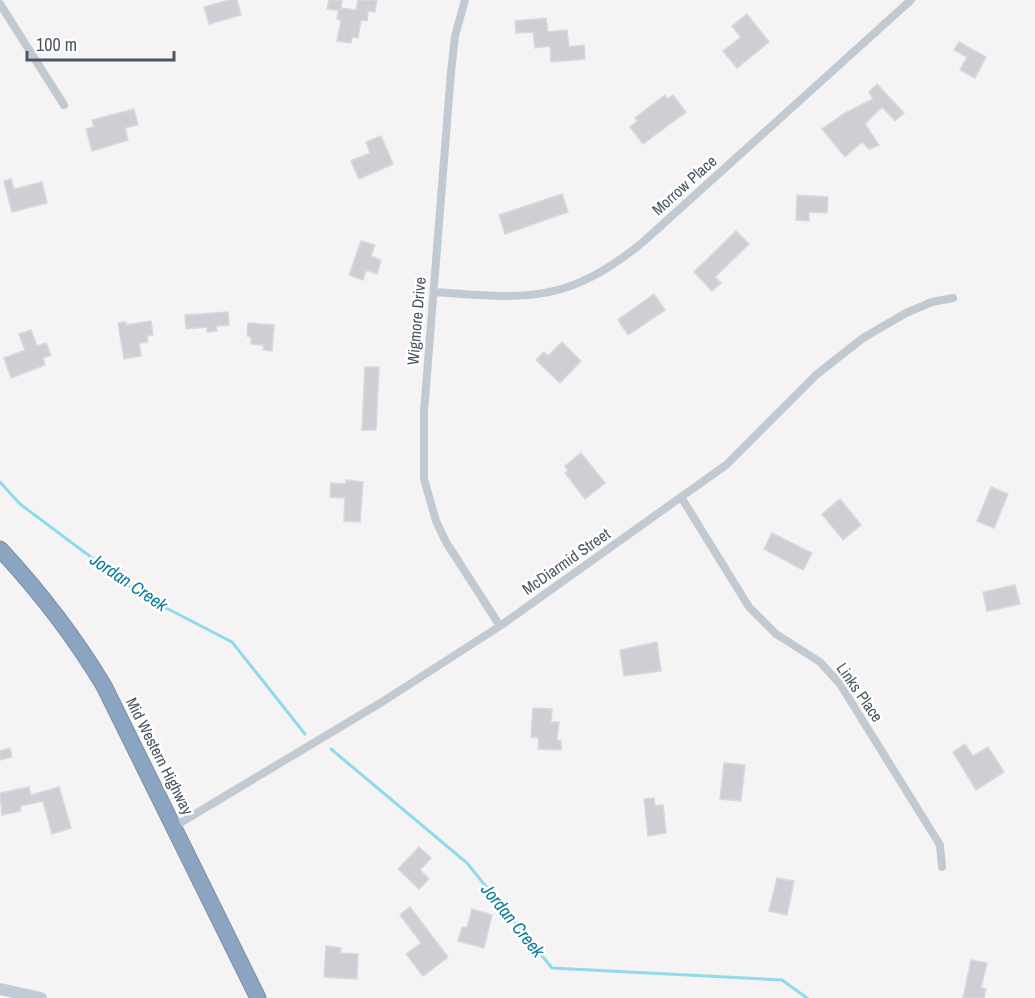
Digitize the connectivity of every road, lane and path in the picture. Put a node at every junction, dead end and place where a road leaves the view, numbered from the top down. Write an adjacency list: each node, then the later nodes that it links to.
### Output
1 (465, 0): 5 (street, Wigmore Drive)
2 (911, 0): 5 (street, Morrow Place)
3 (0, 4): 4 (street)
4 (64, 105)
5 (434, 292): 9 (street, Wigmore Drive)
6 (953, 298): 7 (street, McDiarmid Street)
7 (681, 498): 9 (street, McDiarmid Street); 11 (street, Links Place)
8 (0, 549): 10 (highway, Mid Western Highway)
9 (500, 626): 10 (street, McDiarmid Street)
10 (175, 826): 14 (highway, Mid Western Highway)
11 (942, 867)
12 (0, 989): 13 (street)
13 (41, 998)
14 (258, 998)

